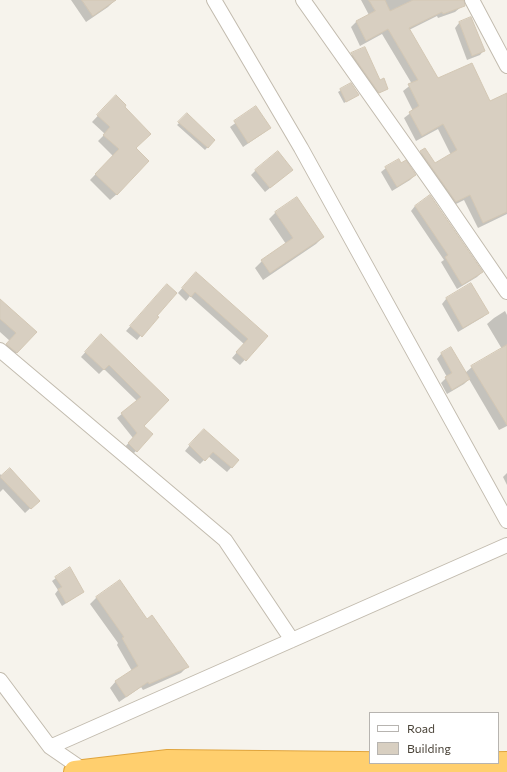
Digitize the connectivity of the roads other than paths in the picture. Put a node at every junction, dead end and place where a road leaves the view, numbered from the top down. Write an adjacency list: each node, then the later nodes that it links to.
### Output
1 (214, 0): 7 (street)
2 (303, 0): 5 (street)
3 (472, 0): 4 (street)
4 (507, 66)
5 (507, 292)
6 (0, 350): 9 (street)
7 (507, 521)
8 (507, 545): 9 (street)
9 (292, 640): 11 (street)
10 (0, 680): 11 (street)
11 (50, 747): 13 (street)
12 (369, 763): 13 (highway)
13 (80, 771)

